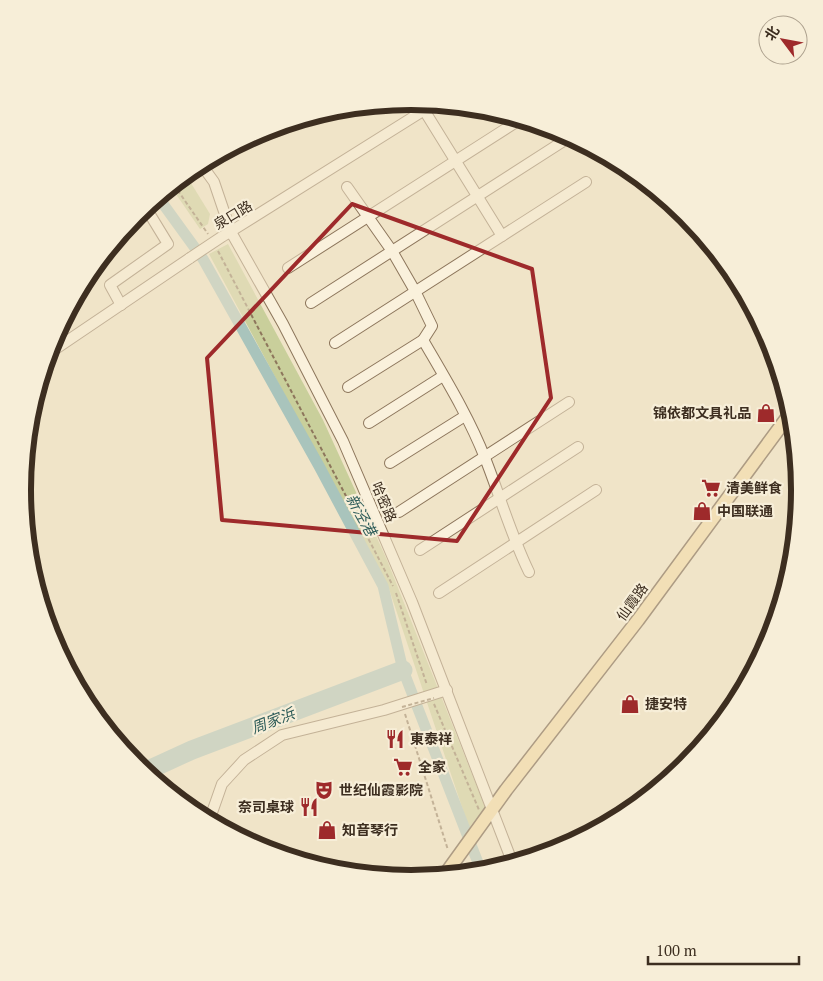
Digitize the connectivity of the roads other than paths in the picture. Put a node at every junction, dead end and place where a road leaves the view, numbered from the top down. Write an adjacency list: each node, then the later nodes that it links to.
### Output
1 (424, 110): 4 (street); 11 (street, 泉口路)
2 (513, 124): 4 (street)
3 (562, 142): 8 (street)
4 (455, 161): 8 (street); 10 (street)
5 (206, 170): 11 (street, 哈密路)
6 (586, 182): 12 (street)
7 (347, 187): 10 (street)
8 (477, 196): 12 (street); 13 (street)
9 (150, 215): 17 (street)
10 (367, 217): 13 (street); 14 (street)
11 (227, 234): 17 (street, 泉口路, bridge); 37 (street, 哈密路)
12 (502, 236): 15 (street)
13 (392, 251): 15 (street); 16 (street)
14 (288, 268)
15 (415, 291): 18 (street); 19 (street)
16 (311, 303)
17 (121, 305): 20 (street, 泉口路)
18 (423, 340): 21 (street); 22 (street)
19 (335, 343)
20 (59, 346)
21 (443, 376): 24 (street); 26 (street)
22 (348, 387)
23 (569, 402): 28 (street)
24 (465, 416): 28 (street); 29 (street)
25 (785, 421): 38 (main road, 仙霞路)
26 (369, 424)
27 (578, 446): 31 (street)
28 (484, 457): 31 (street); 32 (street)
29 (390, 464)
30 (596, 490): 33 (street)
31 (499, 498): 33 (street); 34 (street)
32 (400, 512)
33 (516, 543): 35 (street); 36 (street)
34 (420, 550)
35 (529, 572)
36 (439, 593)
37 (447, 690): 38 (street, 哈密路); 39 (street, bridge)
38 (493, 809): 40 (street, 哈密路); 41 (main road, 仙霞路)
39 (211, 814)
40 (511, 858)
41 (450, 868)

